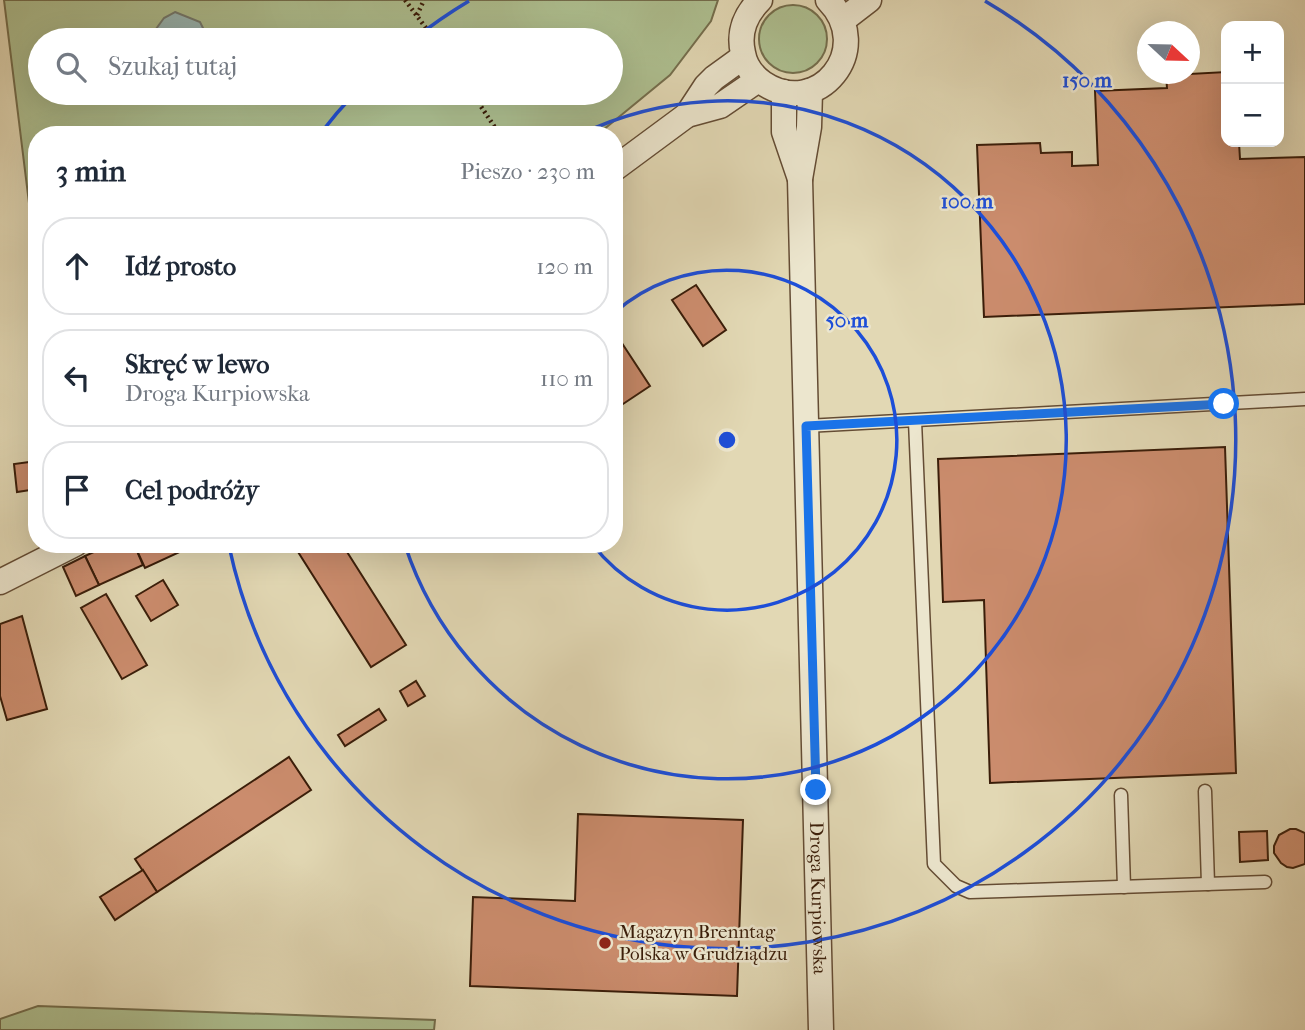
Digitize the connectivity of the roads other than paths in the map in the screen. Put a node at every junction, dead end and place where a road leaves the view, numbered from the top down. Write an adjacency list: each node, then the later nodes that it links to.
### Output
1 (760, 0): 5 (street)
2 (828, 0): 4 (street)
3 (869, 0): 4 (street)
4 (843, 20): 7 (street)
5 (743, 57): 6 (street); 9 (street)
6 (758, 80): 8 (street); 9 (street)
7 (810, 91): 8 (street); 11 (street, Droga Kurpiowska)
8 (784, 92): 11 (street, Droga Kurpiowska)
9 (687, 115): 10 (street)
10 (623, 162)
11 (800, 179): 14 (street, Droga Kurpiowska)
12 (1305, 399): 13 (lane)
13 (915, 421): 14 (lane); 21 (lane)
14 (806, 426): 22 (street, Droga Kurpiowska)
15 (57, 553): 16 (street)
16 (0, 582)
17 (1205, 791): 20 (lane)
18 (1121, 795): 21 (lane)
19 (1265, 882): 20 (lane)
20 (1208, 884): 21 (lane)
21 (1124, 887)
22 (821, 1030)

